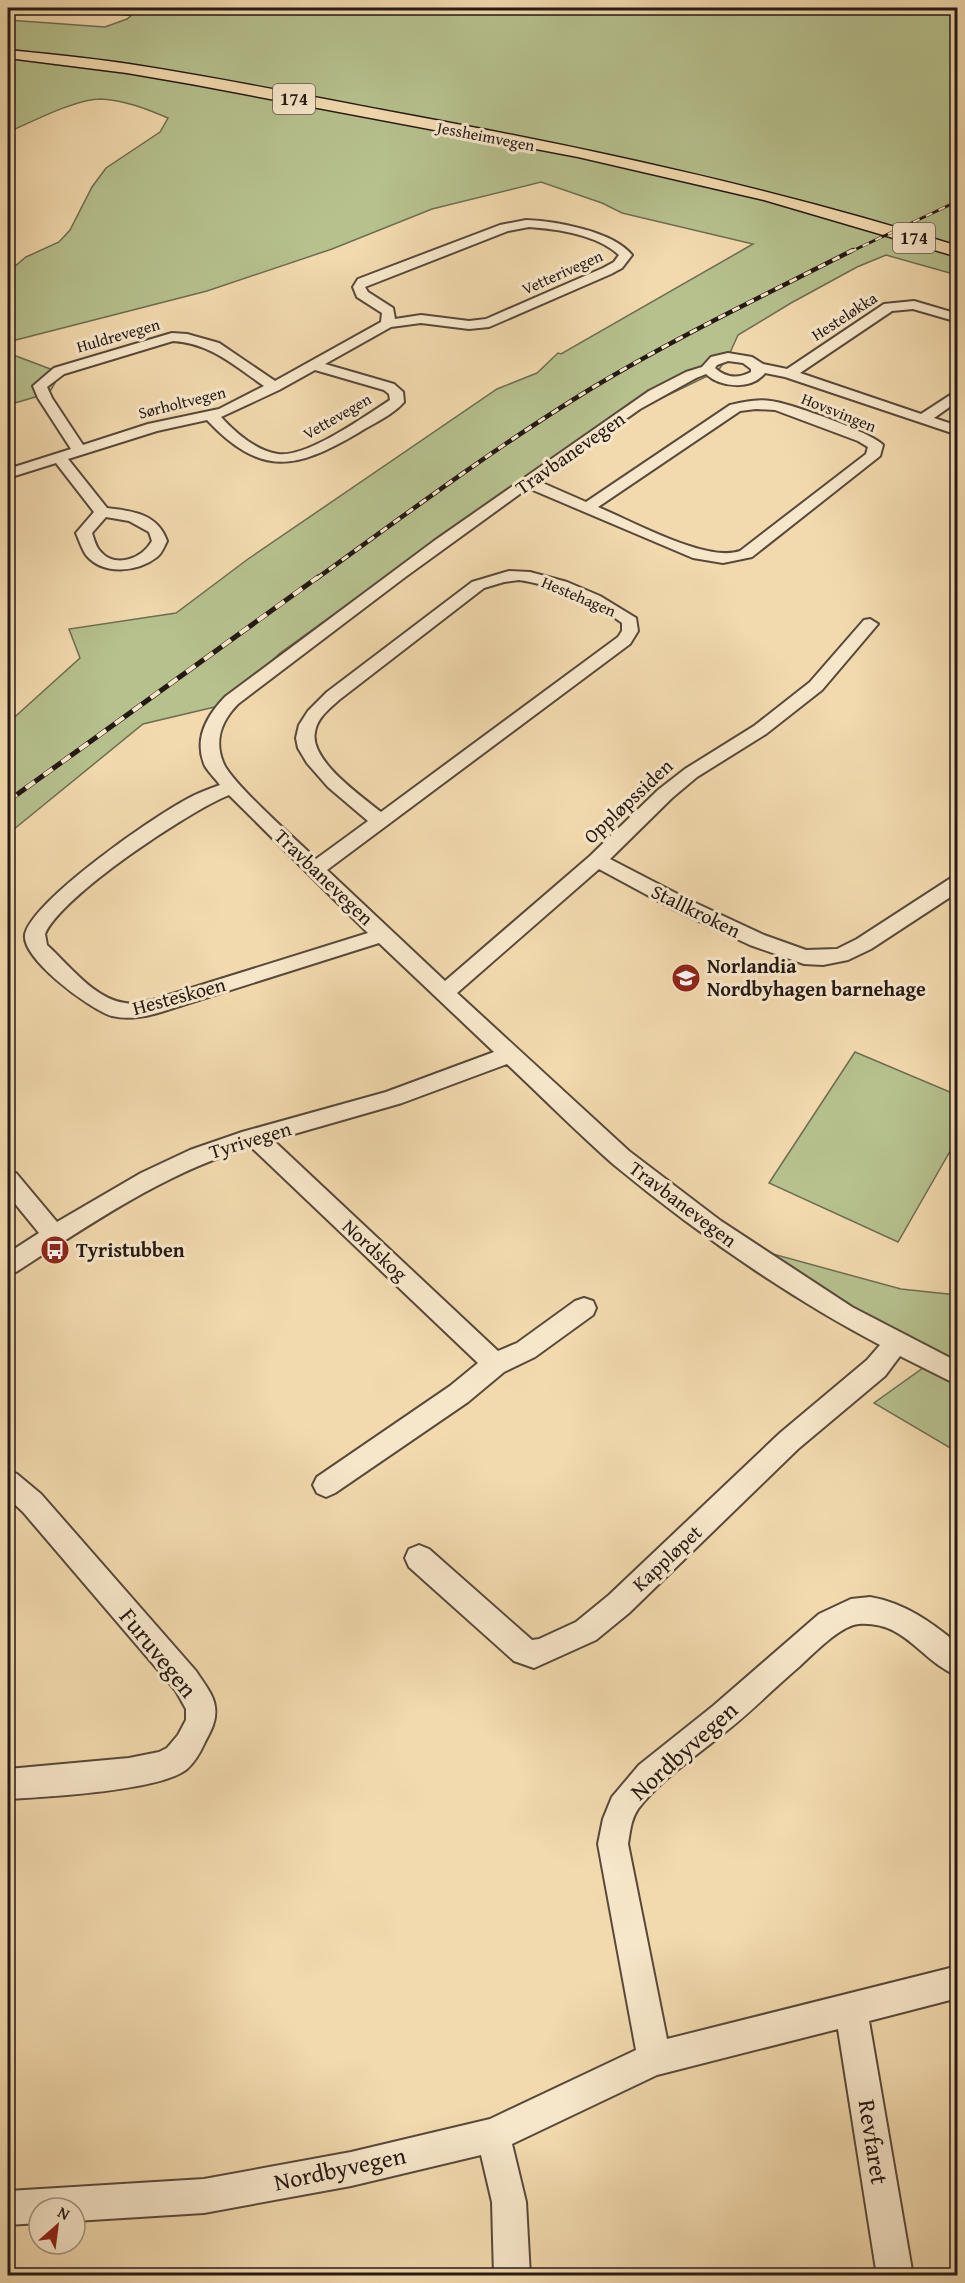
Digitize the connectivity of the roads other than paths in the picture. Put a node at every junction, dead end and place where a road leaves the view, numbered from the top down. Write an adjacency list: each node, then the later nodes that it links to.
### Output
1 (90, 8): 2 (street)
2 (130, 11)
3 (8, 54): 4 (main road, Jessheimvegen / 174)
4 (957, 252)
5 (957, 318): 10 (street, Hesteløkka)
6 (387, 324): 6 (street, Vetterivegen); 7 (street, Sørholtvegen)
7 (314, 365): 11 (street, Sørholtvegen); 13 (street, Vettevegen)
8 (758, 367): 9 (street, Travbanevegen); 9 (street); 10 (street)
9 (708, 369): 19 (street, Travbanevegen)
10 (789, 374): 14 (street)
11 (274, 387): 13 (street, Sørholtvegen); 16 (street, Huldrevegen)
12 (957, 394): 14 (street)
13 (211, 415): 16 (street, Sørholtvegen)
14 (923, 419): 15 (street)
15 (957, 431)
16 (81, 452): 17 (street, Sørholtvegen)
17 (60, 459): 18 (street, Sørholtvegen); 21 (street)
18 (8, 474)
19 (526, 482): 20 (street, Hovsvingen); 23 (street, Travbanevegen)
20 (588, 507): 20 (street, Hovsvingen)
21 (102, 512): 21 (street)
22 (870, 624): 25 (street, Oppløpssiden)
23 (232, 787): 26 (street, Travbanevegen); 28 (street, Hesteskoen)
24 (379, 820): 24 (street, Hestehagen); 26 (street, Hestehagen)
25 (597, 860): 27 (street, Stallkroken); 29 (street, Oppløpssiden)
26 (316, 869): 28 (street, Travbanevegen)
27 (957, 884)
28 (383, 935): 29 (street, Travbanevegen)
29 (445, 992): 30 (street, Travbanevegen)
30 (510, 1054): 31 (street, Tyrivegen); 36 (street, Travbanevegen)
31 (255, 1137): 33 (street, Tyrivegen); 37 (street, Nordskog)
32 (8, 1179): 33 (street)
33 (54, 1235): 34 (street, Tyrivegen)
34 (8, 1265)
35 (584, 1308): 37 (street)
36 (896, 1343): 38 (street, Travbanevegen); 41 (street, Kappløpet)
37 (495, 1364): 40 (street)
38 (957, 1374)
39 (8, 1482): 43 (street, Furuvegen)
40 (326, 1485)
41 (419, 1558)
42 (957, 1662): 46 (street, Nordbyvegen)
43 (8, 1784)
44 (957, 1982): 45 (street, Nordbyvegen)
45 (851, 2008): 46 (street, Nordbyvegen); 50 (street, Revfaret)
46 (654, 2060): 47 (street, Nordbyvegen)
47 (493, 2135): 48 (street, Nordbyvegen); 49 (street)
48 (8, 2208)
49 (512, 2276)
50 (895, 2276)

